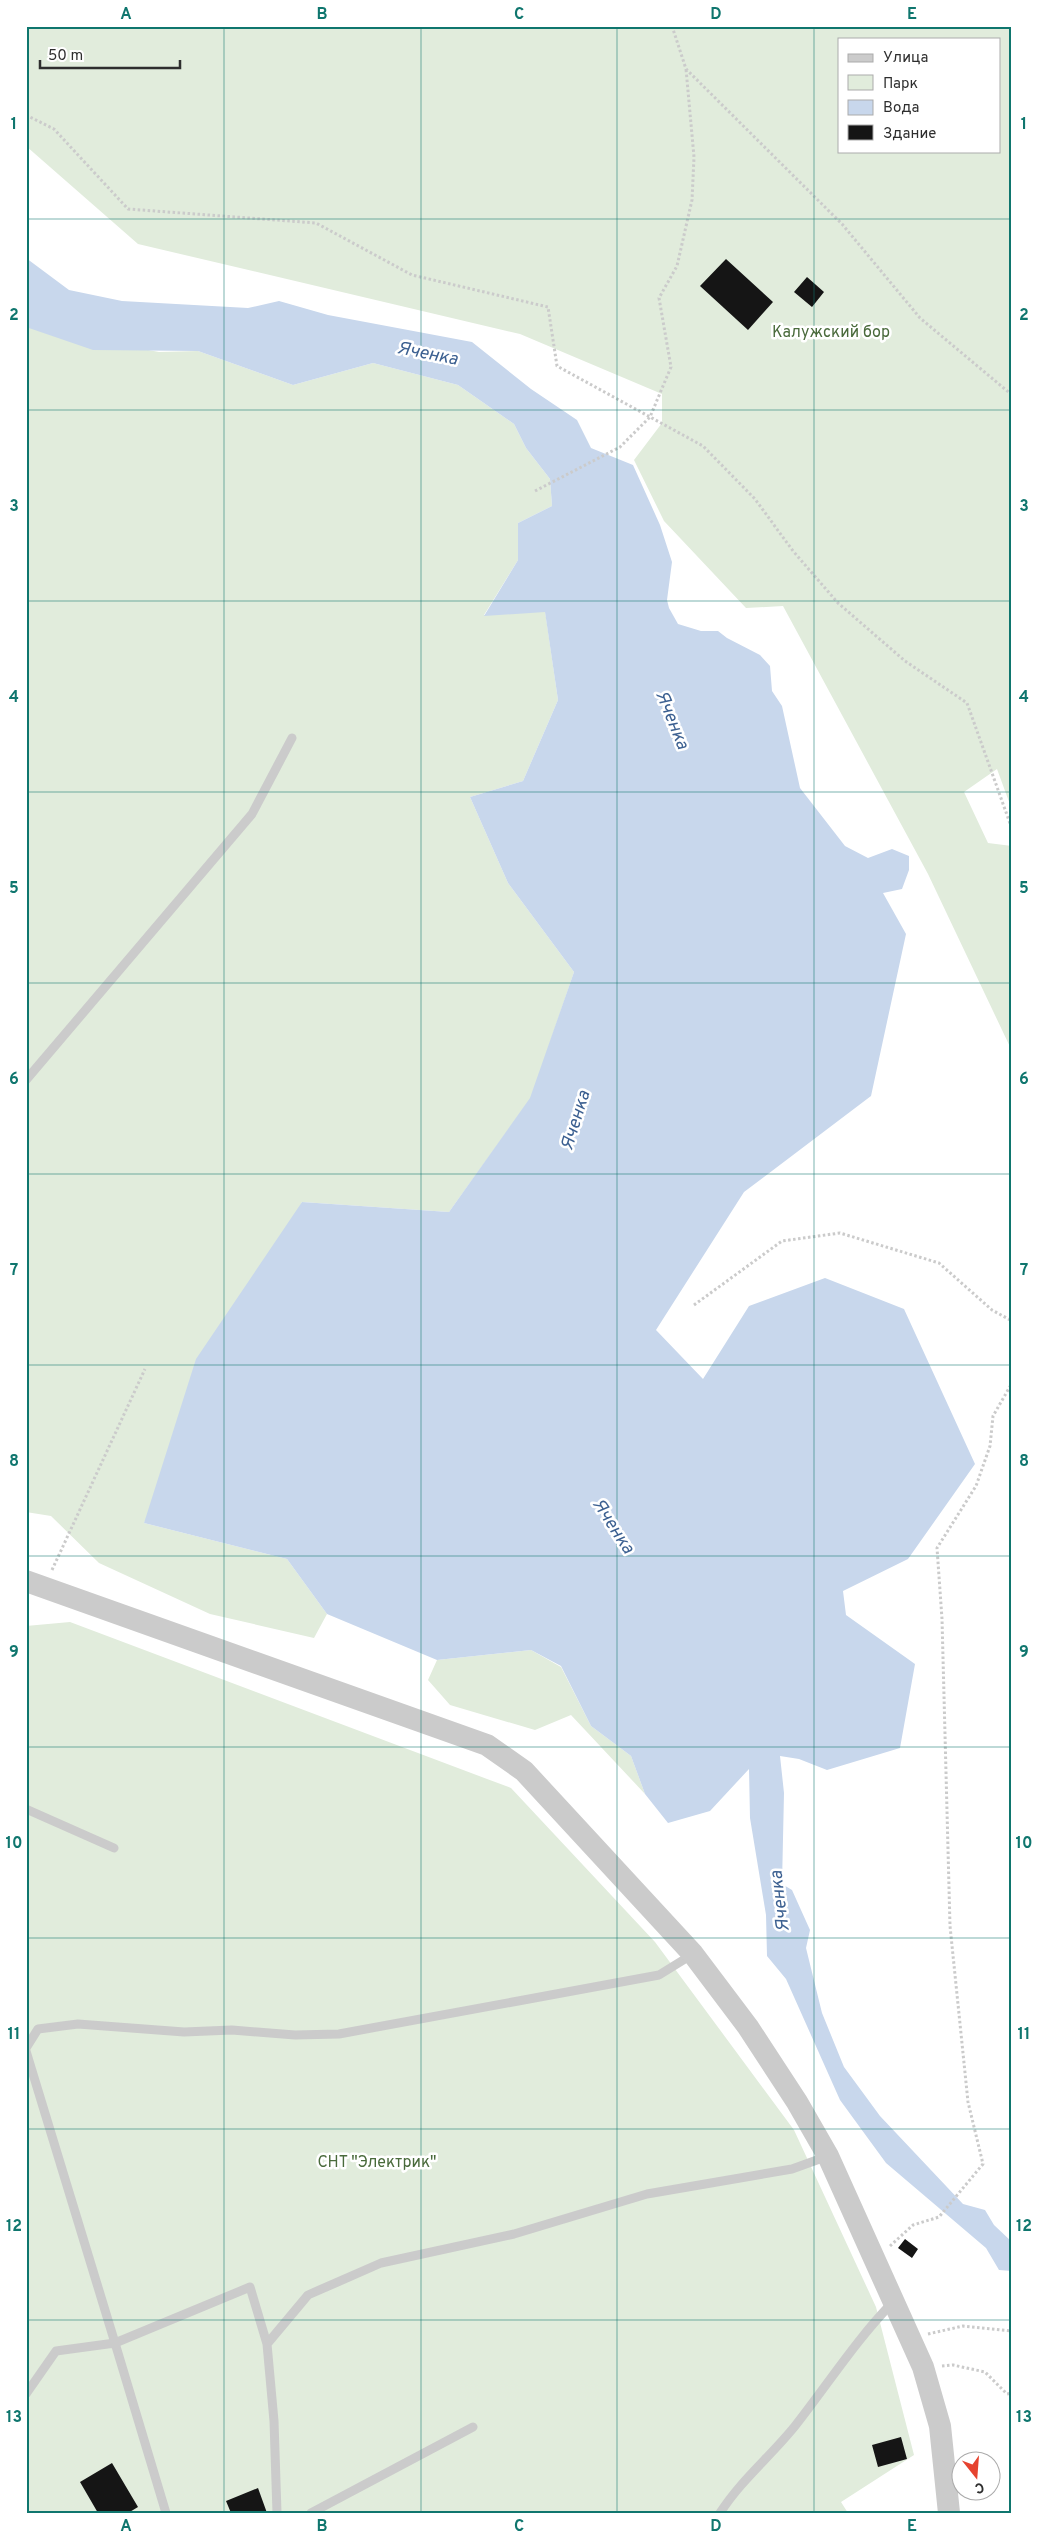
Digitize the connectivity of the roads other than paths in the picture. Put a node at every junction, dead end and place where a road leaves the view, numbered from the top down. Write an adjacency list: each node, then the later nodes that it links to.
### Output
1 (292, 738): 2 (lane)
2 (26, 1080)
3 (35, 1583): 6 (street)
4 (26, 1810): 5 (lane)
5 (114, 1848)
6 (693, 1954): 7 (lane); 8 (street)
7 (26, 2050): 10 (lane)
8 (828, 2156): 9 (street); 11 (lane)
9 (895, 2300): 17 (lane); 18 (street)
10 (115, 2343): 11 (lane); 12 (lane); 14 (lane)
11 (267, 2344): 15 (lane)
12 (26, 2394)
13 (473, 2427): 16 (lane)
14 (166, 2513)
15 (277, 2513)
16 (311, 2513)
17 (720, 2513)
18 (948, 2513)

